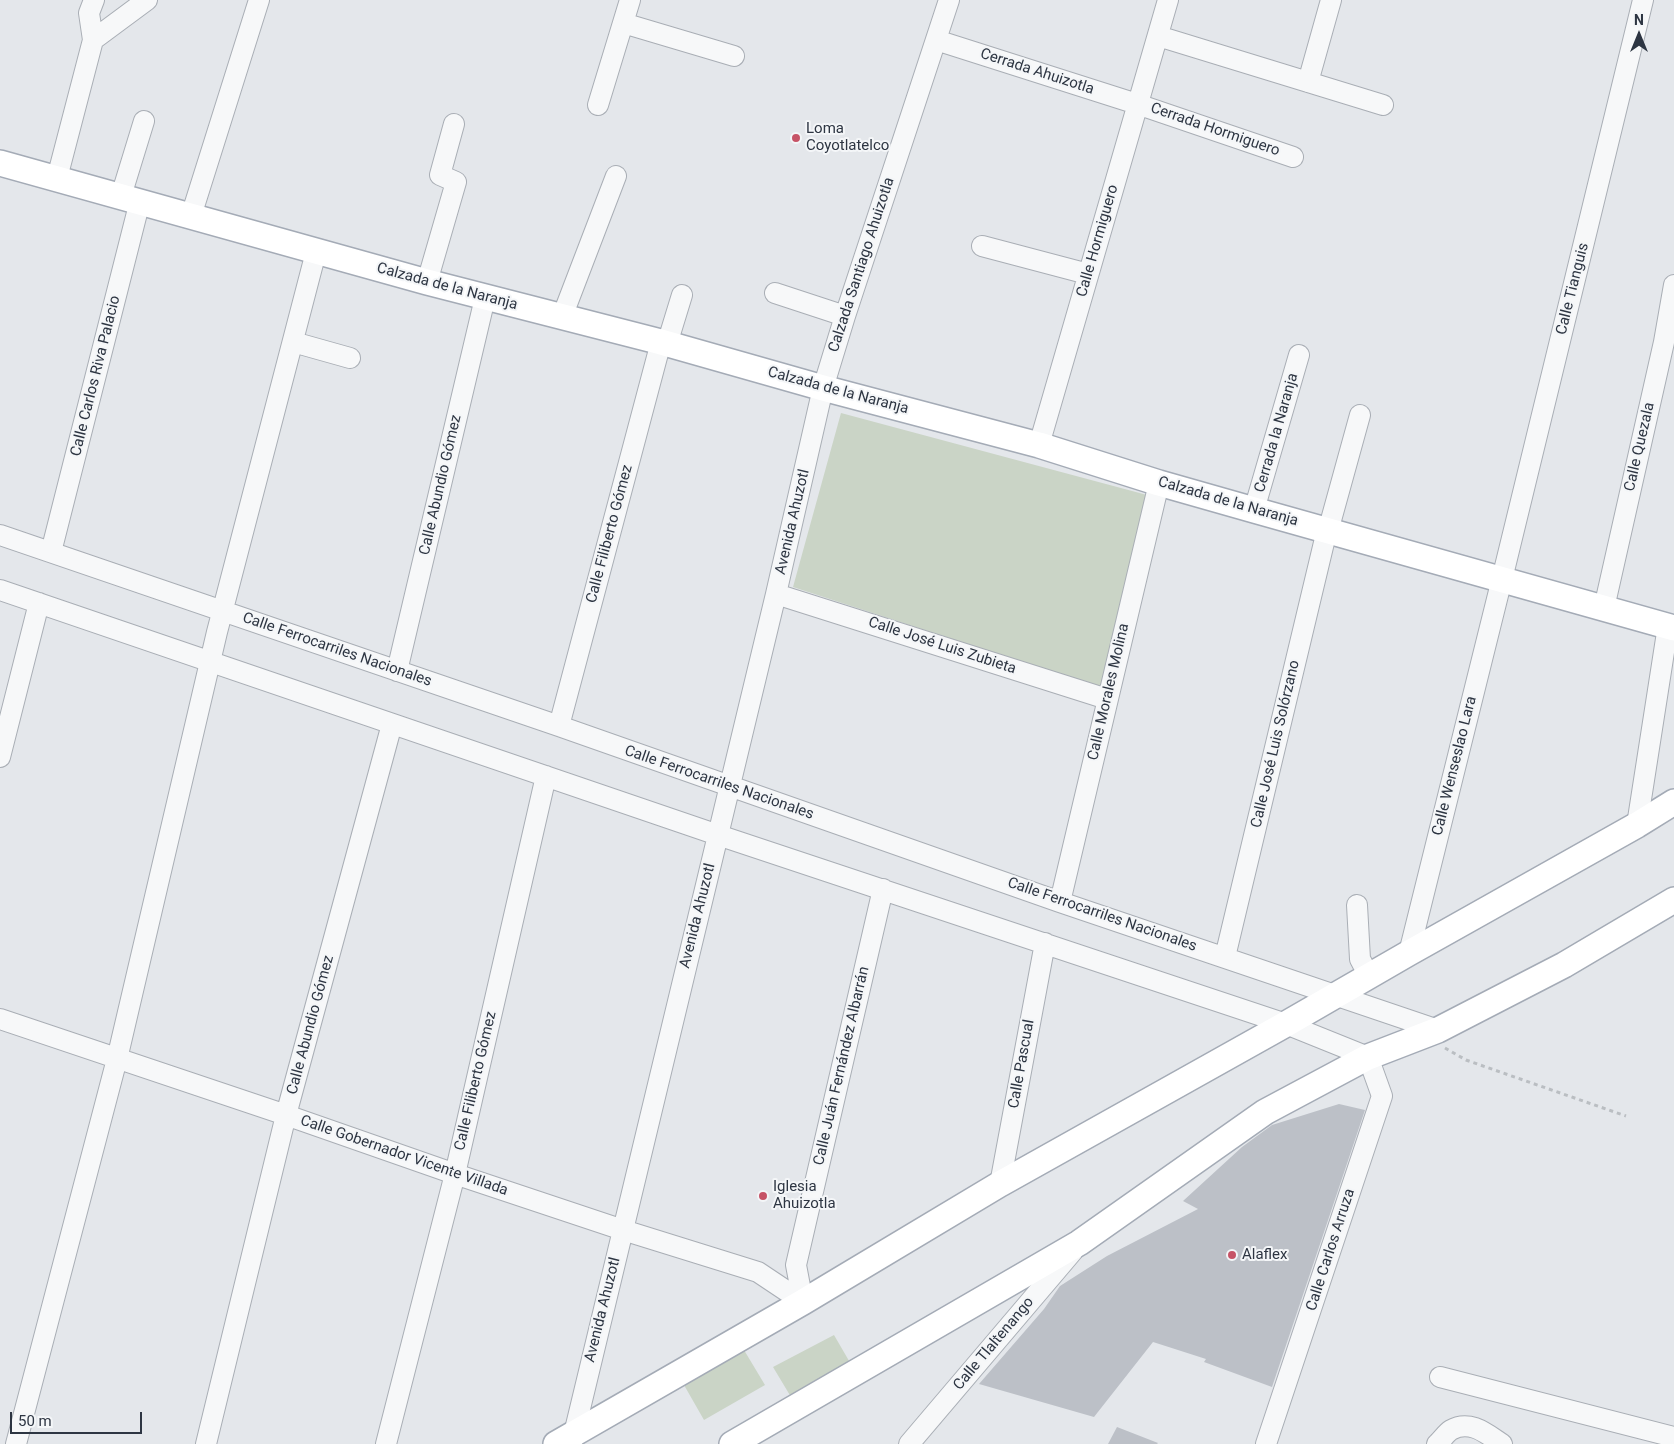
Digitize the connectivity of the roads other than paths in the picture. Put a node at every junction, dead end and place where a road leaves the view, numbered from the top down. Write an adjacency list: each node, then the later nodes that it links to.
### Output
1 (94, 0): 11 (street)
2 (147, 0): 11 (street)
3 (259, 0): 25 (street)
4 (630, 0): 9 (street)
5 (949, 0): 12 (street, Calzada Santiago Ahuizotla)
6 (1168, 0): 10 (street, Calle Hormiguero)
7 (1331, 0): 14 (street)
8 (1643, 0): 49 (street, Calle Tianguis)
9 (623, 23): 13 (street); 16 (street)
10 (1158, 36): 14 (street); 15 (street, Calle Hormiguero)
11 (93, 40): 23 (street)
12 (936, 40): 15 (street, Cerrada Ahuizotla); 34 (street, Calzada Santiago Ahuizotla)
13 (734, 56)
14 (1308, 82): 17 (street)
15 (1137, 104): 20 (street, Cerrada Hormiguero); 28 (street, Calle Hormiguero)
16 (598, 105)
17 (1383, 105)
18 (144, 121): 24 (street, Calle Carlos Riva Palacio)
19 (454, 124): 29 (street)
20 (1293, 157)
21 (0, 162): 23 (main road, Calzada de la Naranja)
22 (616, 176): 35 (street)
23 (57, 178): 24 (main road, Calzada de la Naranja)
24 (130, 199): 25 (main road, Calzada de la Naranja); 48 (street, Calle Carlos Riva Palacio)
25 (191, 216): 27 (main road, Calzada de la Naranja)
26 (982, 246): 28 (street)
27 (316, 252): 29 (main road, Calzada de la Naranja); 36 (street)
28 (1088, 274): 43 (street, Calle Hormiguero)
29 (427, 282): 33 (main road, Calzada de la Naranja)
30 (1674, 285): 38 (street, Calle Quezala)
31 (775, 293): 34 (street)
32 (682, 295): 37 (street, Calle Filiberto Gómez)
33 (484, 298): 35 (main road, Calzada de la Naranja); 57 (street, Calle Abundio Gómez)
34 (845, 316): 41 (street, Calzada Santiago Ahuizotla)
35 (562, 317): 37 (main road, Calzada de la Naranja)
36 (293, 342): 40 (street); 54 (street)
37 (664, 343): 41 (main road, Calzada de la Naranja); 60 (street, Calle Filiberto Gómez)
38 (1669, 343): 53 (street, Calle Quezala)
39 (1300, 355): 45 (street, Cerrada la Naranja)
40 (350, 358)
41 (823, 388): 43 (main road, Calzada de la Naranja); 51 (street, Avenida Ahuzotl)
42 (1360, 415): 46 (street, Calle José Luis Solórzano)
43 (1039, 445): 44 (main road, Calzada de la Naranja)
44 (1159, 483): 45 (main road, Calzada de la Naranja); 58 (street, Calle Morales Molina)
45 (1254, 510): 46 (main road, Calzada de la Naranja)
46 (1327, 530): 49 (main road, Calzada de la Naranja); 73 (street, Calle José Luis Solórzano)
47 (0, 535): 48 (street, Calle Ferrocarriles Nacionales)
48 (51, 552): 54 (street, Calle Ferrocarriles Nacionales)
49 (1502, 579): 53 (main road, Calzada de la Naranja); 72 (street, Calle Wenseslao Lara)
50 (0, 590): 52 (street)
51 (776, 594): 58 (street, Calle José Luis Zubieta); 63 (street, Avenida Ahuzotl)
52 (39, 603): 56 (street); 61 (street)
53 (1604, 608): 55 (main road, Calzada de la Naranja)
54 (224, 610): 56 (street); 57 (street, Calle Ferrocarriles Nacionales)
55 (1671, 627): 65 (street)
56 (210, 662): 59 (street); 80 (street)
57 (397, 671): 60 (street, Calle Ferrocarriles Nacionales)
58 (1108, 699): 69 (street, Calle Morales Molina)
59 (392, 724): 62 (street); 81 (street, Calle Abundio Gómez)
60 (559, 726): 63 (street, Calle Ferrocarriles Nacionales)
61 (0, 757)
62 (546, 776): 66 (street); 82 (street, Calle Filiberto Gómez)
63 (729, 787): 66 (street, Avenida Ahuzotl); 69 (street, Calle Ferrocarriles Nacionales)
64 (1674, 802): 65 (main road)
65 (1637, 825): 72 (main road)
66 (718, 834): 67 (street); 84 (street, Avenida Ahuzotl)
67 (883, 889): 71 (street); 86 (street, Calle Juán Fernández Albarrán)
68 (1674, 900): 78 (main road)
69 (1060, 902): 73 (street, Calle Ferrocarriles Nacionales)
70 (1357, 905): 74 (street)
71 (1044, 943): 77 (street); 83 (street, Calle Pascual)
72 (1409, 953): 74 (main road)
73 (1225, 957): 75 (street, Calle Ferrocarriles Nacionales)
74 (1369, 976): 75 (main road)
75 (1336, 994): 77 (main road); 78 (street, Calle Ferrocarriles Nacionales)
76 (0, 1019): 80 (street, Calle Gobernador Vicente Villada)
77 (1286, 1024): 79 (street); 83 (main road)
78 (1431, 1033): 79 (main road)
79 (1368, 1057): 85 (main road); 95 (street, Calle Carlos Arruza)
80 (117, 1059): 81 (street, Calle Gobernador Vicente Villada); 90 (street)
81 (286, 1115): 82 (street, Calle Gobernador Vicente Villada); 91 (street, Calle Abundio Gómez)
82 (455, 1174): 84 (street, Calle Gobernador Vicente Villada); 92 (street, Calle Filiberto Gómez)
83 (1000, 1184): 86 (main road)
84 (623, 1230): 86 (street, Calle Gobernador Vicente Villada); 89 (street, Avenida Ahuzotl)
85 (1079, 1244): 93 (main road); 94 (street, Calle Tlaltenango)
86 (803, 1302): 89 (main road)
87 (1440, 1377): 88 (street)
88 (1674, 1436)
89 (567, 1440)
90 (16, 1444)
91 (206, 1444)
92 (386, 1444)
93 (732, 1444)
94 (909, 1444)
95 (1266, 1444)
96 (1437, 1444): 97 (street)
97 (1502, 1444)

